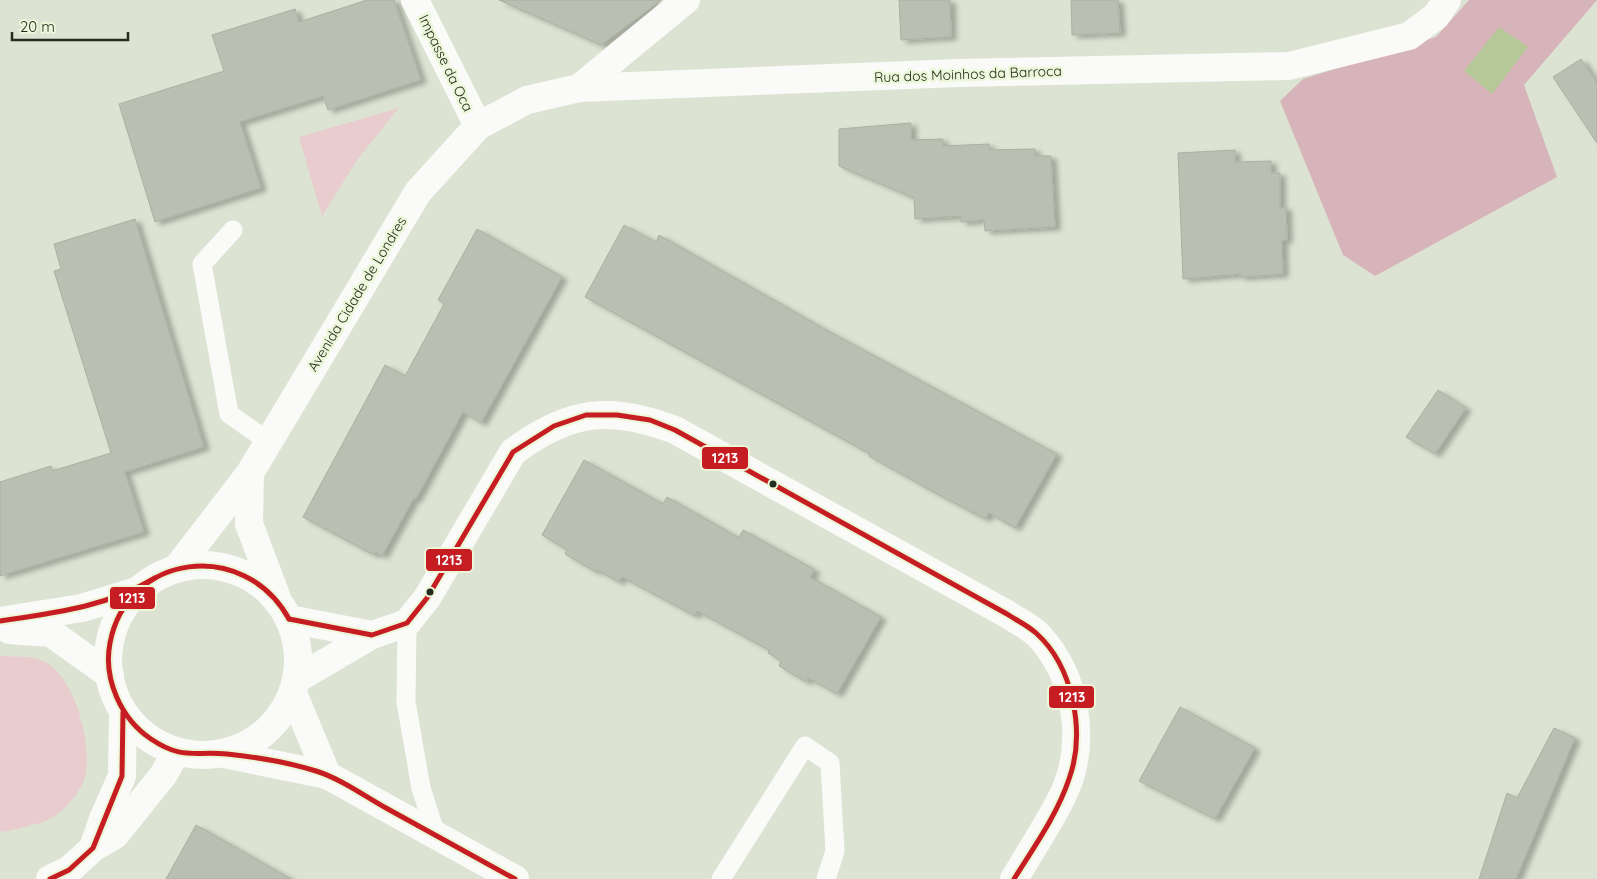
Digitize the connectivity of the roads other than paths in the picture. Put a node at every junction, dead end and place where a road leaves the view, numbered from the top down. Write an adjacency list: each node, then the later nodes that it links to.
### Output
1 (415, 0): 5 (street, Impasse da Oca)
2 (686, 0): 4 (street)
3 (1447, 0): 4 (street, Rua dos Moinhos da Barroca)
4 (579, 88): 5 (street, Rua dos Moinhos da Barroca)
5 (478, 126): 7 (street, Avenida Cidade de Londres)
6 (233, 230): 7 (lane)
7 (268, 441): 8 (street, Avenida Cidade de Londres)
8 (250, 473): 9 (street, Avenida Cidade de Londres); 11 (street, Avenida Cidade de Londres)
9 (177, 568): 10 (street); 11 (street)
10 (137, 591): 12 (street); 16 (street)
11 (283, 609): 15 (street); 17 (street, Avenida Cidade de Londres)
12 (0, 621)
13 (407, 623): 15 (street); 22 (lane); 28 (street)
14 (0, 629): 16 (street)
15 (372, 634): 17 (street)
16 (110, 675): 18 (street)
17 (295, 686): 20 (street); 21 (street)
18 (123, 712): 19 (street); 23 (street)
19 (176, 752): 20 (street); 23 (street)
20 (224, 754): 21 (street)
21 (327, 775): 22 (street)
22 (436, 835): 25 (street)
23 (93, 848): 24 (street)
24 (50, 879)
25 (515, 879)
26 (721, 879): 27 (lane)
27 (826, 879)
28 (1014, 879)

